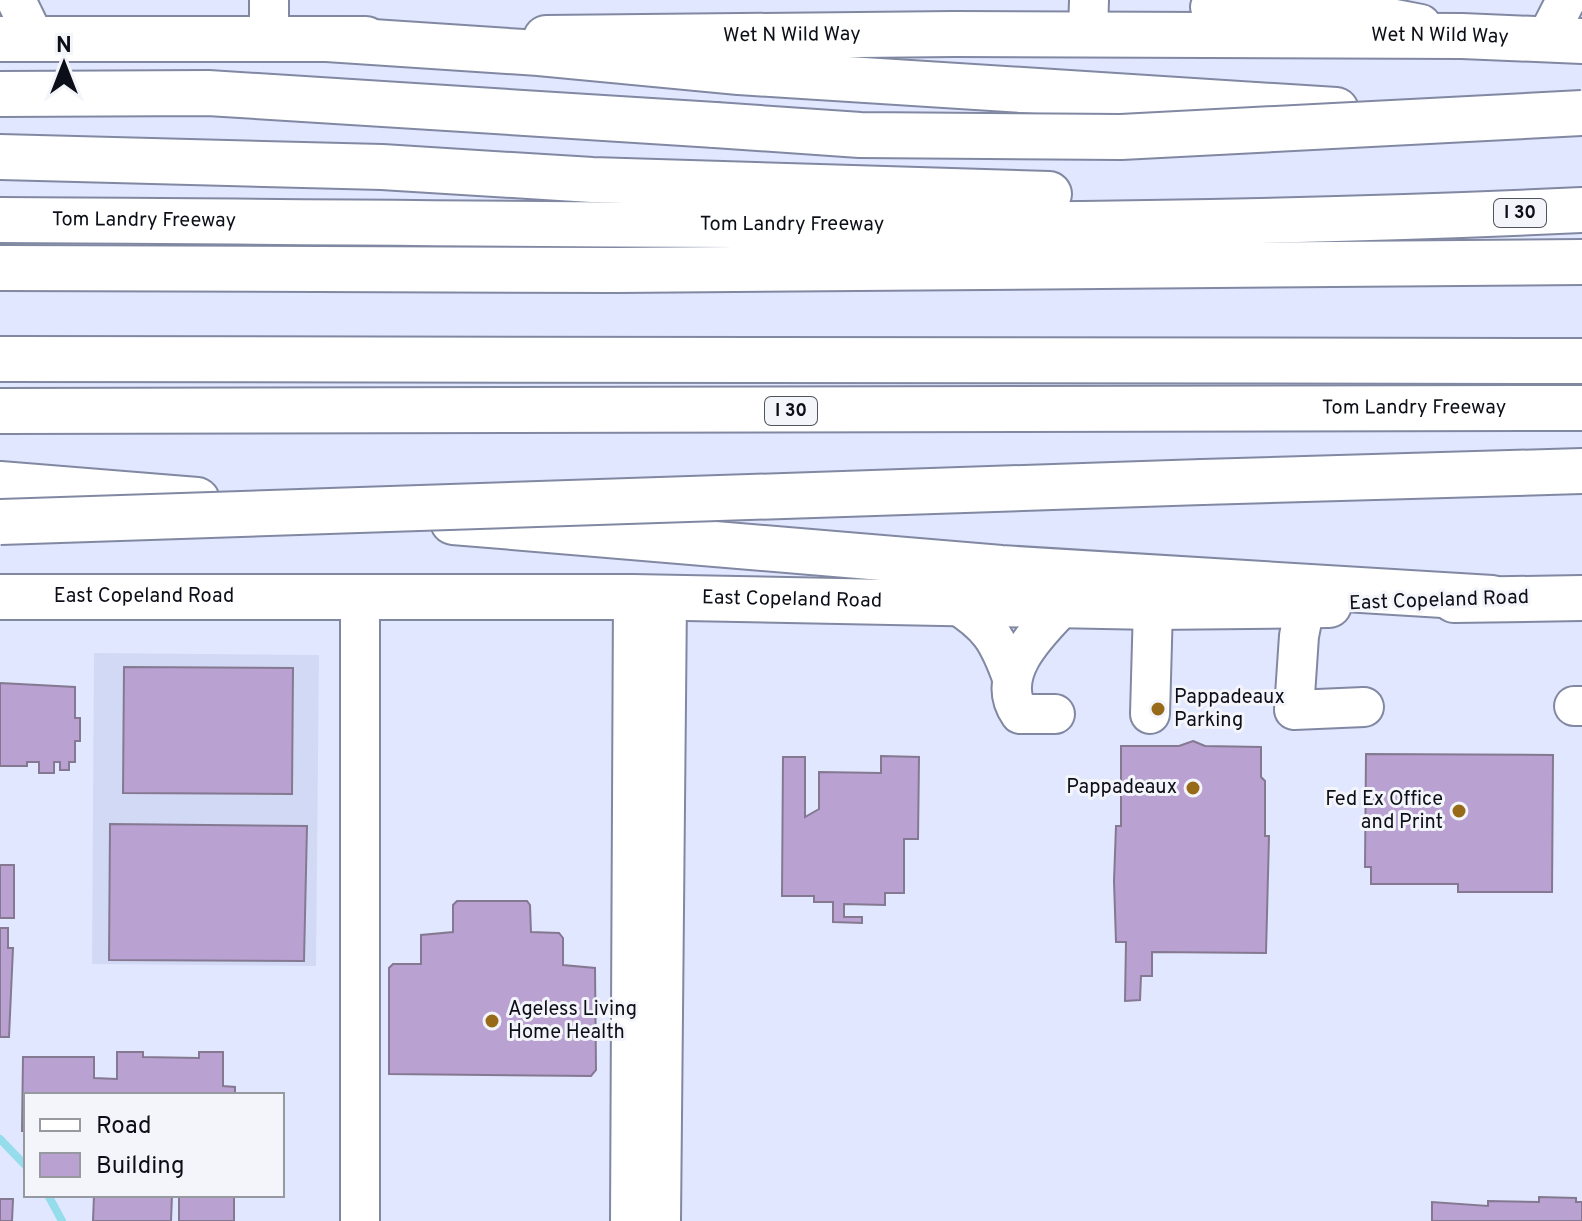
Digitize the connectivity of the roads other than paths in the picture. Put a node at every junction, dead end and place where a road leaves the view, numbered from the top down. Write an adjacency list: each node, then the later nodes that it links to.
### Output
1 (16, 0): 7 (lane)
2 (1566, 0): 9 (lane)
3 (1210, 7): 6 (lane)
4 (1088, 17): 6 (main road, Wet N Wild Way); 8 (main road, Wet N Wild Way)
5 (269, 20): 7 (main road, Wet N Wild Way); 8 (main road, Wet N Wild Way)
6 (1462, 36): 9 (main road, Wet N Wild Way)
7 (17, 39)
8 (327, 39): 12 (main road)
9 (1564, 40)
10 (0, 94): 11 (main road, bridge)
11 (1582, 113)
12 (1582, 125)
13 (0, 157): 15 (main road)
14 (1582, 210): 15 (main road, Tom Landry Freeway / I 30)
15 (1458, 216): 16 (main road, Tom Landry Freeway / I 30)
16 (0, 220)
17 (1582, 262): 18 (main road)
18 (0, 268)
19 (0, 359): 20 (main road)
20 (1582, 361)
21 (1582, 408): 22 (main road, Tom Landry Freeway / I 30)
22 (0, 411)
23 (1582, 471): 25 (main road, bridge)
24 (0, 484): 29 (main road)
25 (0, 522)
26 (360, 596): 27 (main road, East Copeland Road); 28 (main road, East Copeland Road); 40 (lane)
27 (0, 597)
28 (650, 597): 31 (main road, East Copeland Road); 39 (lane)
29 (1492, 598): 30 (main road, East Copeland Road); 33 (main road, East Copeland Road)
30 (1582, 598)
31 (954, 603): 32 (main road, East Copeland Road); 35 (lane)
32 (1064, 605): 34 (main road, East Copeland Road); 35 (lane)
33 (1305, 606): 34 (main road, East Copeland Road); 36 (lane)
34 (1153, 607): 38 (lane)
35 (1012, 678): 37 (lane)
36 (1364, 707)
37 (1055, 714)
38 (1150, 714)
39 (648, 850): 41 (lane); 42 (lane)
40 (360, 1221)
41 (630, 1221)
42 (661, 1221)

